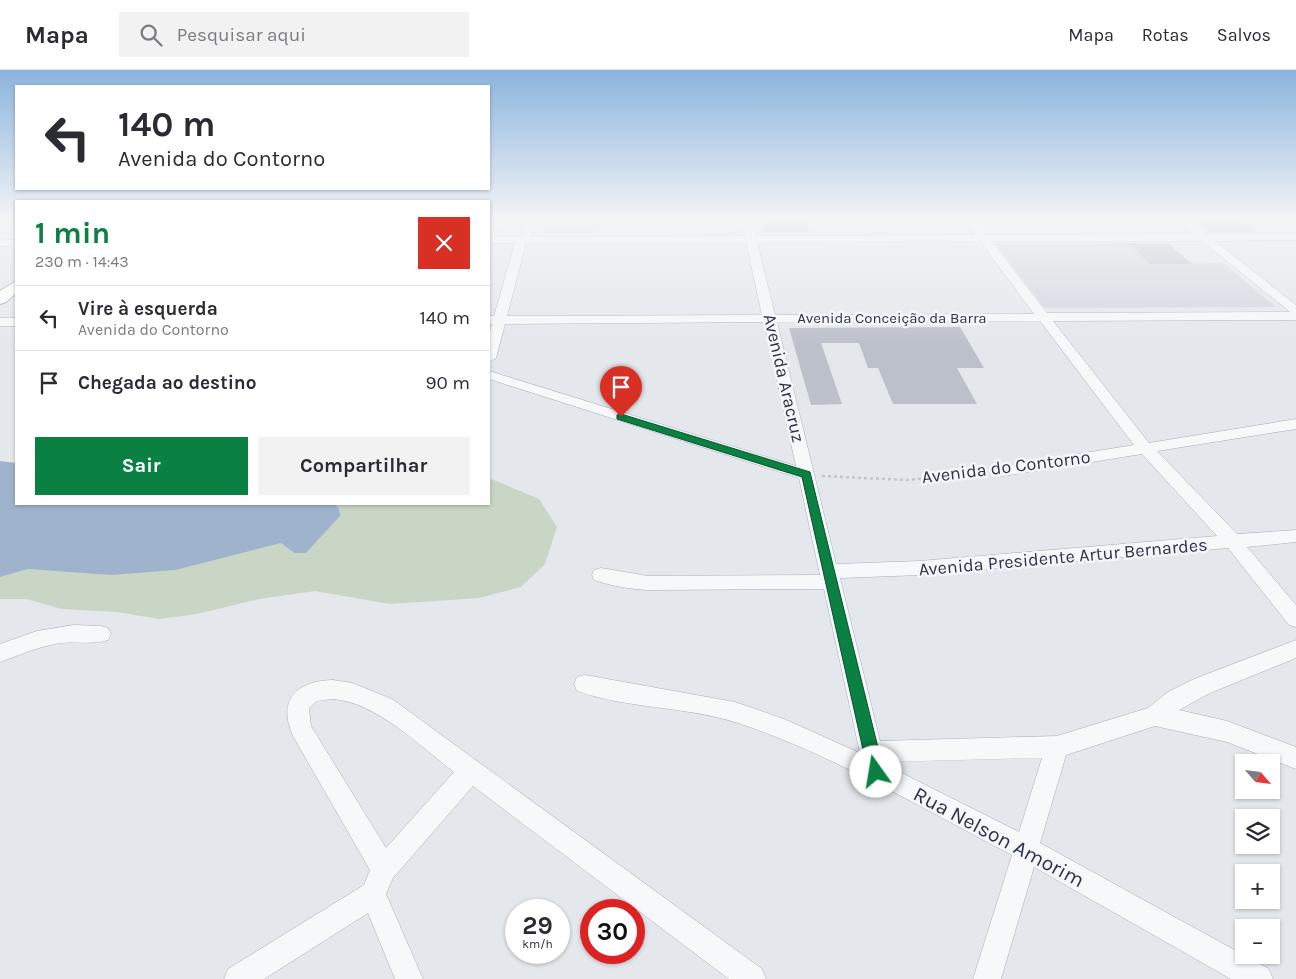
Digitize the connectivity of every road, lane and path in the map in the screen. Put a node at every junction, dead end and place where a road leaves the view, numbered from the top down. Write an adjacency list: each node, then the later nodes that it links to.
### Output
1 (514, 260): 13 (street)
2 (756, 260): 12 (street, Avenida Aracruz)
3 (1000, 260): 11 (street)
4 (1232, 260): 9 (street)
5 (15, 274): 6 (main road)
6 (0, 286)
7 (15, 287): 8 (main road)
8 (0, 299)
9 (1296, 311)
10 (1296, 316): 11 (street, Avenida Conceição da Barra)
11 (1044, 318): 12 (street, Avenida Conceição da Barra); 19 (street)
12 (770, 319): 13 (street, Avenida Conceição da Barra); 21 (street, Avenida Aracruz)
13 (493, 320): 16 (street)
14 (0, 322): 15 (street)
15 (15, 322)
16 (490, 348)
17 (490, 375): 21 (street)
18 (1296, 424): 19 (street, Avenida do Contorno)
19 (1145, 448): 20 (street, Avenida do Contorno); 23 (street)
20 (1003, 471): 21 (path, Avenida do Contorno)
21 (806, 475): 25 (street, Avenida Aracruz)
22 (1296, 536): 23 (street, Avenida Presidente Artur Bernardes)
23 (1234, 543): 25 (street, Avenida Presidente Artur Bernardes); 26 (street)
24 (601, 575): 25 (street, Avenida Presidente Artur Bernardes)
25 (830, 577): 34 (street, Avenida Aracruz)
26 (1296, 619)
27 (101, 634): 29 (street)
28 (1296, 649): 31 (street)
29 (0, 653)
30 (585, 684): 34 (street, Rua Nelson Amorim)
31 (1154, 716): 32 (street); 33 (street)
32 (1057, 746): 34 (street); 36 (street)
33 (1296, 758)
34 (874, 762): 36 (street, Rua Nelson Amorim)
35 (470, 771): 37 (street); 37 (street); 41 (street)
36 (1026, 849): 42 (street); 43 (street, Rua Nelson Amorim)
37 (384, 869): 38 (street)
38 (373, 894): 39 (street); 40 (street)
39 (238, 979)
40 (409, 979)
41 (752, 979)
42 (987, 979)
43 (1259, 979)

